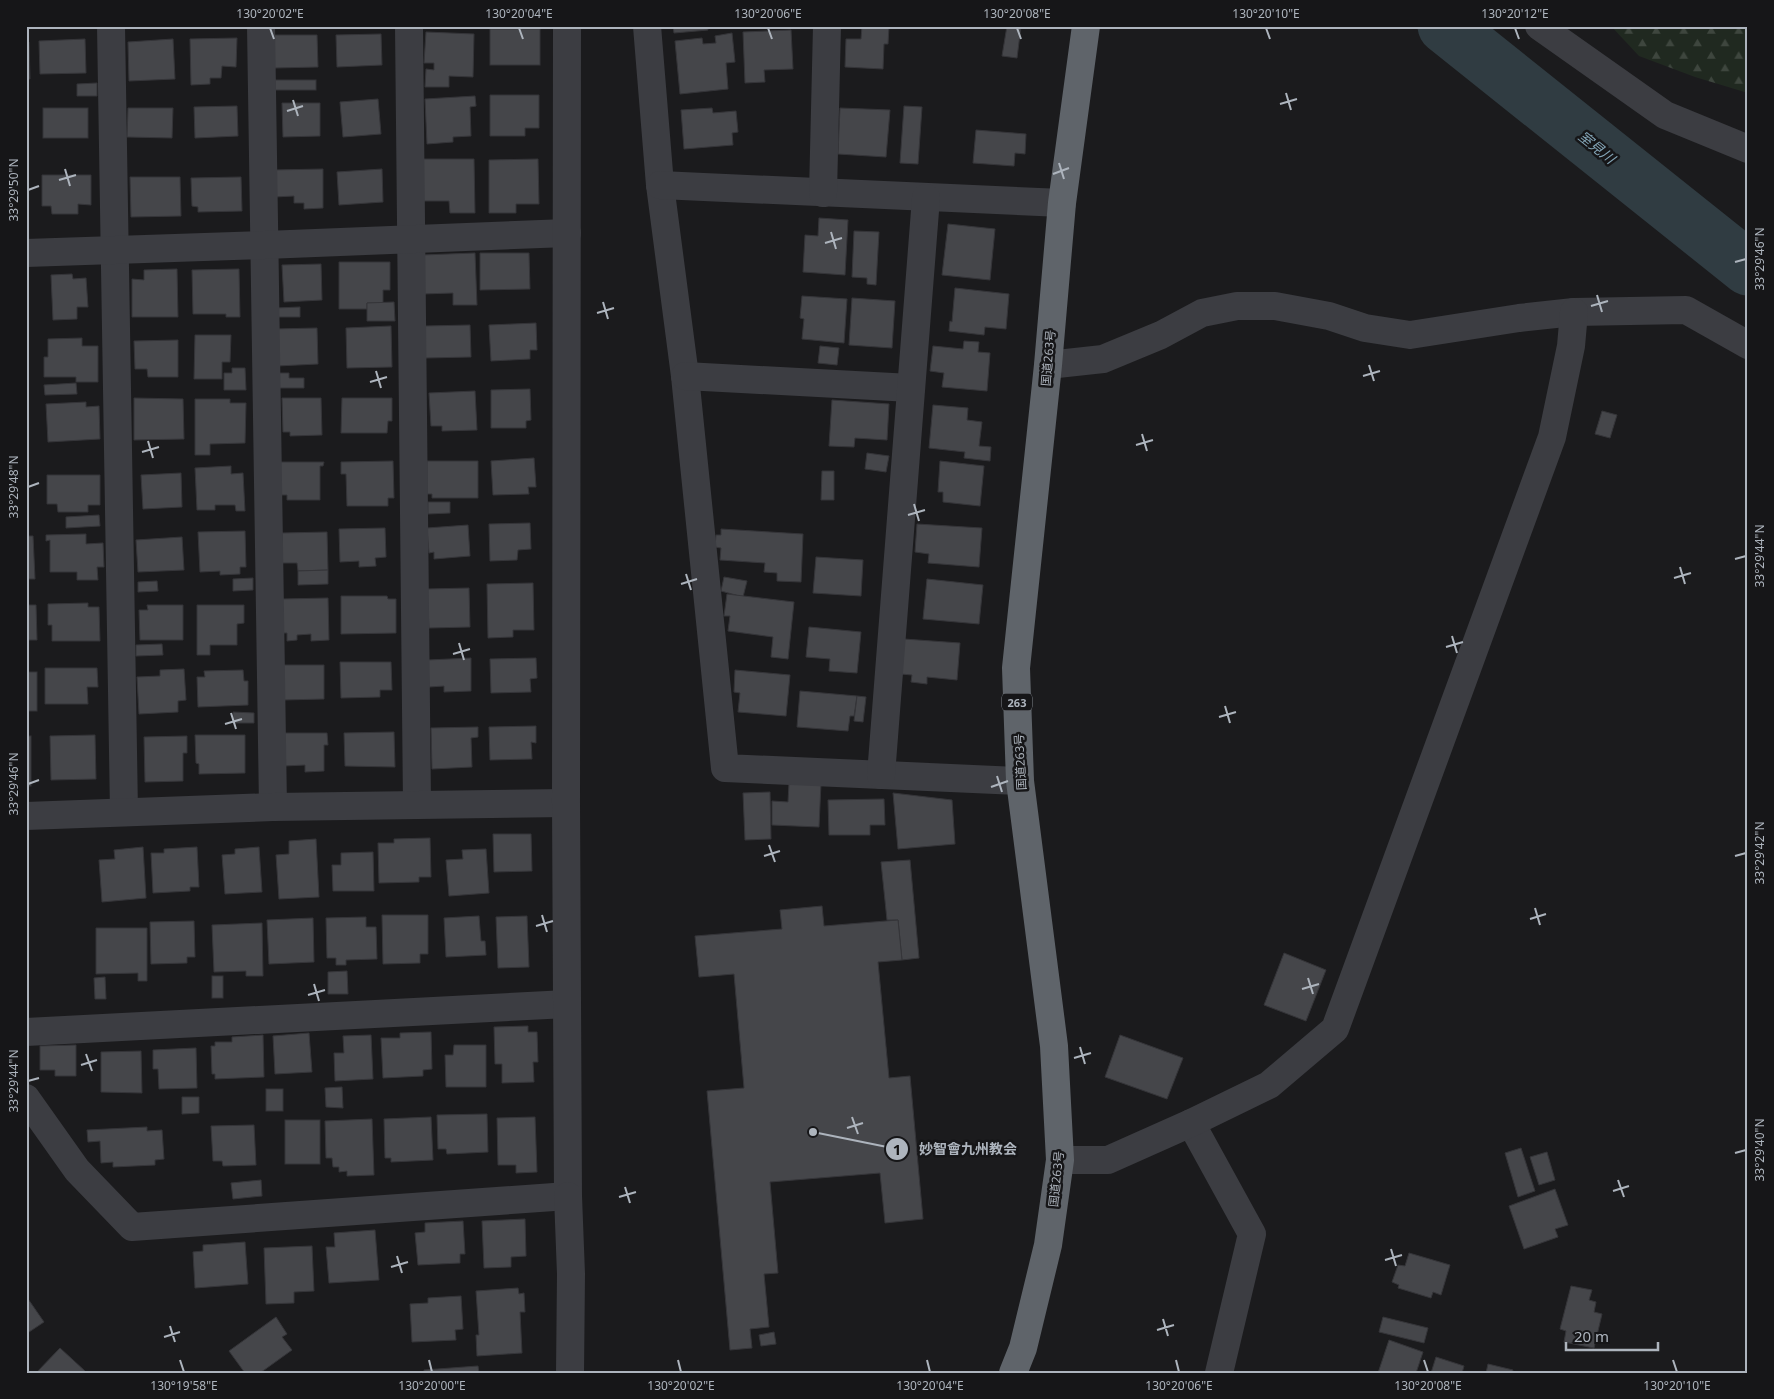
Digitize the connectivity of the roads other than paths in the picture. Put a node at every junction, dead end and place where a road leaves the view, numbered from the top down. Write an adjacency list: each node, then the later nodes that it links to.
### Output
1 (111, 26): 17 (street)
2 (261, 26): 16 (street)
3 (409, 26): 15 (street)
4 (567, 26): 14 (street)
5 (647, 26): 10 (street)
6 (827, 26): 11 (street)
7 (1086, 26): 13 (highway, 国道263号 / 263)
8 (1539, 26): 9 (street)
9 (1748, 149)
10 (660, 185): 11 (street); 22 (street)
11 (824, 193): 12 (street)
12 (926, 198): 13 (street); 23 (street)
13 (1062, 203): 21 (highway, 国道263号 / 263)
14 (567, 232): 15 (street); 26 (street)
15 (411, 239): 16 (street); 27 (street)
16 (265, 245): 17 (street); 28 (street)
17 (116, 250): 18 (street); 29 (street)
18 (26, 253)
19 (1574, 312): 20 (street); 21 (street); 34 (street)
20 (1748, 345)
21 (1048, 365): 25 (highway, 国道263号 / 263)
22 (685, 376): 23 (street); 24 (street)
23 (911, 388): 24 (street)
24 (881, 775): 25 (street)
25 (1020, 781): 35 (highway, 国道263号 / 263)
26 (566, 803): 27 (street); 31 (street)
27 (417, 805): 28 (street)
28 (273, 806): 29 (street)
29 (124, 812): 30 (street)
30 (26, 816)
31 (567, 1004): 32 (street); 36 (street)
32 (26, 1032)
33 (26, 1098): 36 (street)
34 (1191, 1123): 35 (street); 39 (street)
35 (1060, 1160): 38 (highway, 国道263号 / 263)
36 (568, 1196): 37 (street)
37 (570, 1373)
38 (1013, 1373)
39 (1219, 1373)

